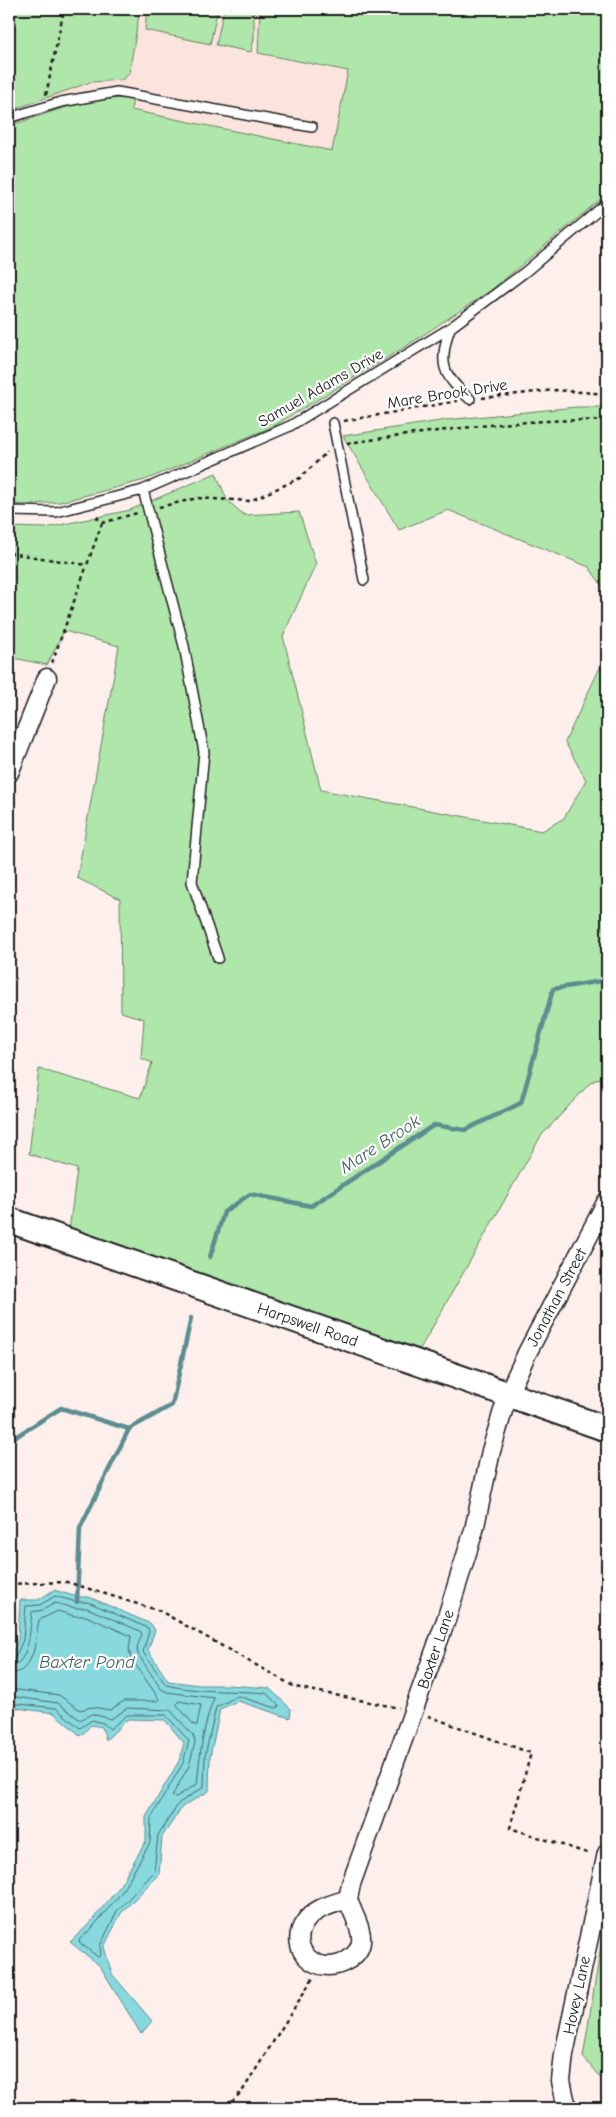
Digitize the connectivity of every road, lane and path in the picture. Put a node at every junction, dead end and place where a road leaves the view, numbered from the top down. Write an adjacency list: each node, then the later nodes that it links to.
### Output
1 (64, 9): 2 (path)
2 (43, 107): 3 (lane); 4 (lane)
3 (9, 118)
4 (312, 127)
5 (607, 203): 6 (lane, Samuel Adams Drive)
6 (450, 328): 8 (lane); 10 (lane, Samuel Adams Drive)
7 (607, 394): 8 (path, Mare Brook Drive)
8 (470, 399): 9 (path, Mare Brook Drive)
9 (333, 423): 15 (lane)
10 (143, 490): 11 (lane, Samuel Adams Drive); 18 (lane)
11 (84, 505): 12 (lane, Samuel Adams Drive); 14 (path)
12 (9, 511)
13 (9, 553): 14 (path)
14 (87, 565): 16 (path)
15 (364, 580)
16 (47, 678): 17 (street)
17 (9, 773)
18 (218, 958)
19 (607, 1201): 21 (street, Jonathan Street)
20 (9, 1220): 21 (main road, Harpswell Road)
21 (508, 1394): 22 (main road, Harpswell Road); 24 (street, Baxter Lane)
22 (607, 1429)
23 (9, 1584): 24 (path)
24 (414, 1711): 25 (path); 26 (street, Baxter Lane)
25 (606, 1856): 29 (street, Hovey Lane)
26 (348, 1898): 27 (street); 27 (street)
27 (321, 1966): 28 (path)
28 (226, 2108)
29 (567, 2108)

